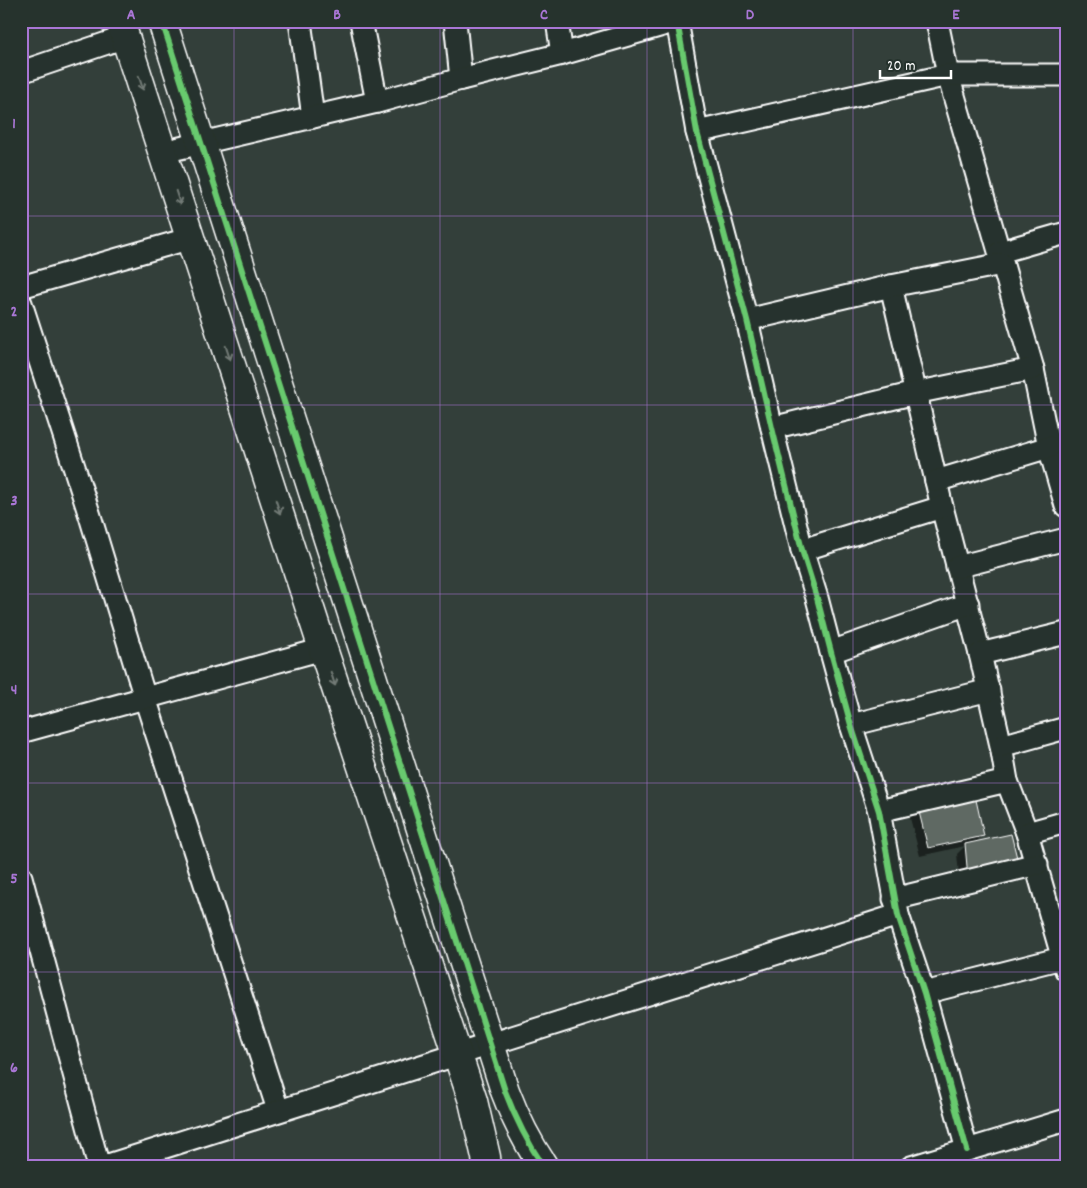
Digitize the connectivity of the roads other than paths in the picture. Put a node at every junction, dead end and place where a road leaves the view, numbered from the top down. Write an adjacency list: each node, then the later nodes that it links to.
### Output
1 (162, 21): 17 (street)
2 (300, 21): 15 (street)
3 (362, 21): 14 (street)
4 (455, 21): 12 (street)
5 (557, 21): 9 (street)
6 (937, 21): 11 (street)
7 (668, 22): 9 (street); 16 (street)
8 (123, 29): 10 (street); 18 (street, one-way to 18)
9 (562, 54): 12 (street)
10 (21, 72)
11 (948, 75): 13 (street); 16 (street); 21 (street)
12 (461, 78): 14 (street)
13 (1065, 81)
14 (377, 102): 15 (street)
15 (313, 117): 17 (street)
16 (697, 132): 25 (street)
17 (202, 143): 18 (street); 57 (street)
18 (163, 152): 20 (street, one-way to 20)
19 (1066, 233): 21 (street)
20 (191, 238): 23 (street); 38 (street, one-way to 38)
21 (1001, 258): 22 (street); 26 (street)
22 (890, 286): 25 (street); 27 (street)
23 (21, 287)
24 (21, 303): 42 (street)
25 (747, 320): 28 (street)
26 (1033, 369): 27 (street); 29 (street)
27 (915, 392): 28 (street); 30 (street)
28 (772, 428): 34 (street)
29 (1049, 447): 30 (street); 31 (street)
30 (936, 481): 32 (street)
31 (1066, 506)
32 (942, 507): 34 (street); 35 (street)
33 (1066, 539): 35 (street)
34 (802, 550): 39 (street)
35 (957, 567): 36 (street)
36 (968, 604): 39 (street); 40 (street)
37 (1066, 633): 40 (street)
38 (323, 649): 42 (street); 58 (street, one-way to 58)
39 (831, 652): 43 (street)
40 (980, 654): 41 (street)
41 (988, 690): 43 (street); 46 (street)
42 (145, 698): 45 (street); 59 (street)
43 (851, 726): 48 (street)
44 (1066, 728): 46 (street)
45 (21, 732)
46 (1001, 746): 47 (street)
47 (1006, 781): 48 (street); 50 (street)
48 (879, 811): 53 (street)
49 (1066, 822): 50 (street)
50 (1027, 833): 51 (street)
51 (1036, 864): 53 (street); 54 (street)
52 (21, 877): 62 (street)
53 (896, 907): 56 (street); 57 (street)
54 (1059, 918): 55 (street)
55 (1064, 964): 56 (street)
56 (924, 993): 61 (street)
57 (490, 1043): 58 (street); 64 (street)
58 (456, 1054): 59 (street); 63 (street)
59 (278, 1110): 62 (street)
60 (1066, 1120): 61 (street)
61 (967, 1150): 65 (street)
62 (100, 1167)
63 (487, 1167)
64 (544, 1167)
65 (911, 1167)

